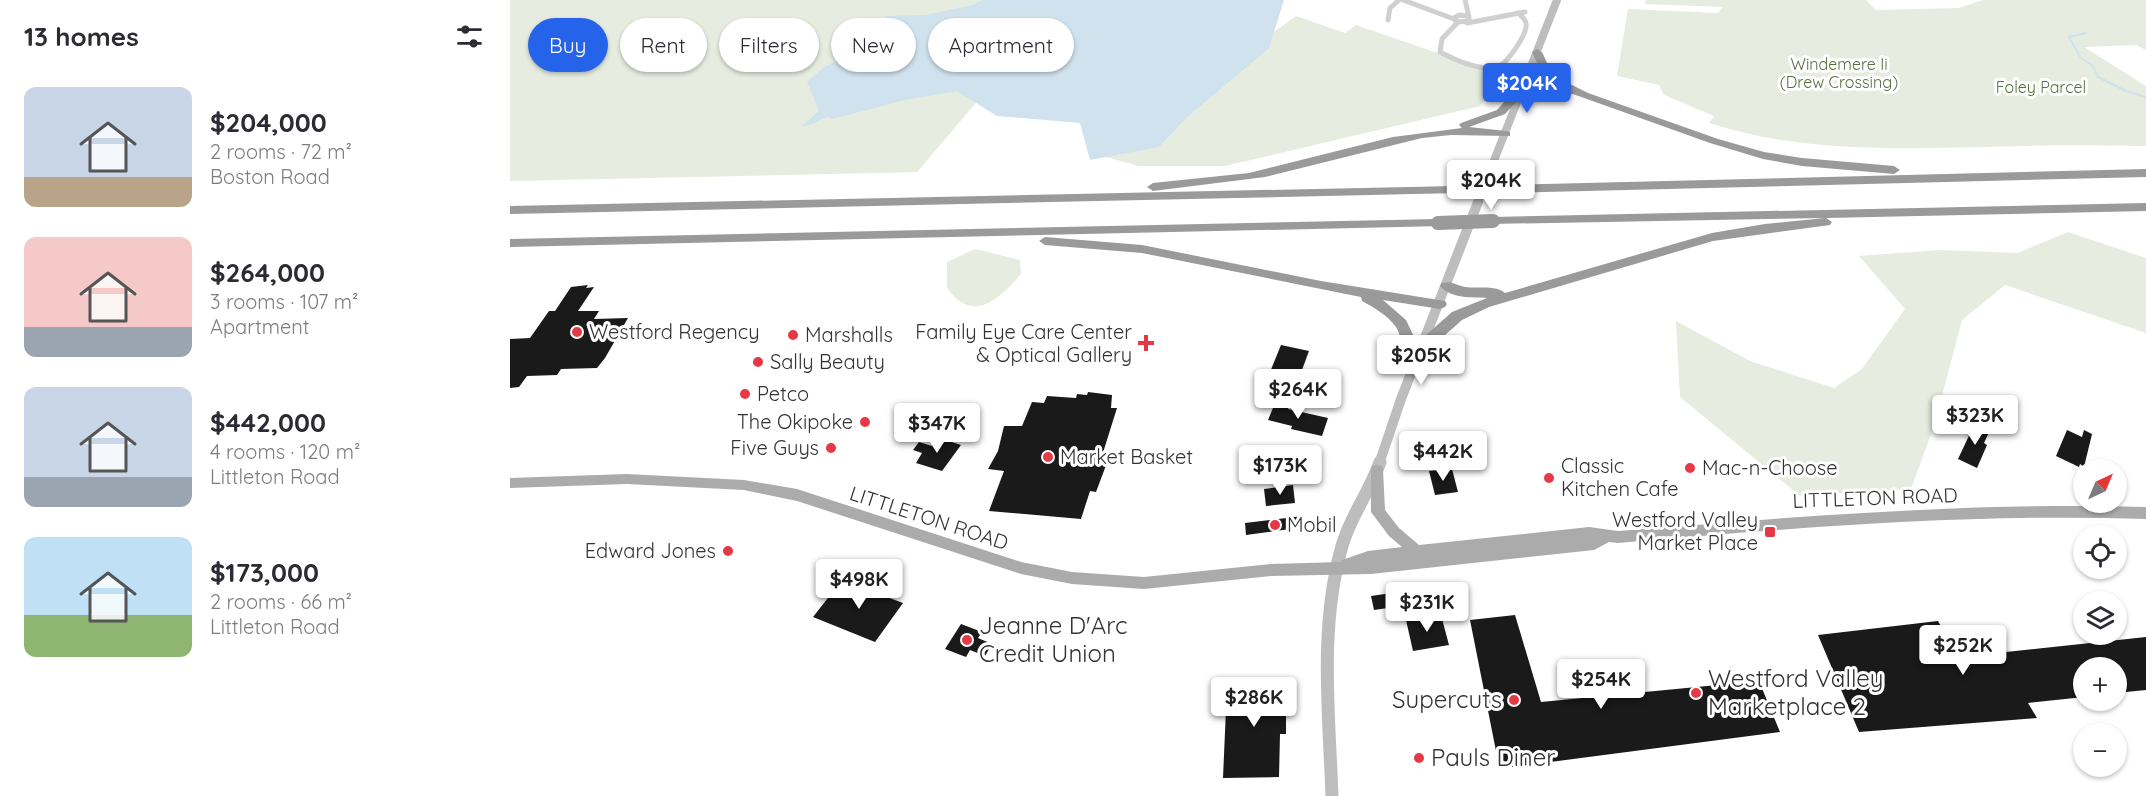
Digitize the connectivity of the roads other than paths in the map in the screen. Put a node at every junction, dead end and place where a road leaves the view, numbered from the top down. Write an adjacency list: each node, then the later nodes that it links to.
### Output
1 (1401, 0): 7 (street); 9 (street)
2 (1465, 0): 4 (street)
3 (1557, 0): 10 (main road)
4 (1466, 7): 7 (street); 8 (street)
5 (1526, 12): 6 (street)
6 (1518, 13): 7 (street); 8 (street)
7 (1457, 18): 8 (street)
8 (1469, 19)
9 (1388, 20)
10 (1537, 52): 11 (main road); 12 (highway)
11 (1524, 85): 12 (highway); 13 (highway); 14 (main road)
12 (1584, 95): 16 (highway)
13 (1442, 131): 14 (highway); 17 (highway)
14 (1506, 134): 23 (main road)
15 (2146, 173): 16 (highway)
16 (2061, 175): 17 (highway, bridge)
17 (1001, 199): 19 (highway)
18 (2146, 207): 20 (highway)
19 (510, 210)
20 (1926, 212): 21 (highway, bridge); 25 (highway)
21 (928, 234): 22 (highway); 24 (highway)
22 (510, 243)
23 (1447, 286): 25 (highway); 26 (main road)
24 (1336, 288): 26 (highway); 28 (highway)
25 (1515, 295): 27 (highway)
26 (1440, 304): 27 (main road)
27 (1422, 347): 28 (main road)
28 (1416, 363): 29 (main road)
29 (1377, 470): 33 (main road); 34 (main road)
30 (510, 483): 34 (main road, LITTLETON ROAD)
31 (2146, 513): 32 (main road, LITTLETON ROAD)
32 (1605, 537): 33 (main road, LITTLETON ROAD); 34 (main road, LITTLETON ROAD)
33 (1417, 552): 34 (main road, LITTLETON ROAD)
34 (1337, 567): 35 (main road)
35 (1332, 796)

